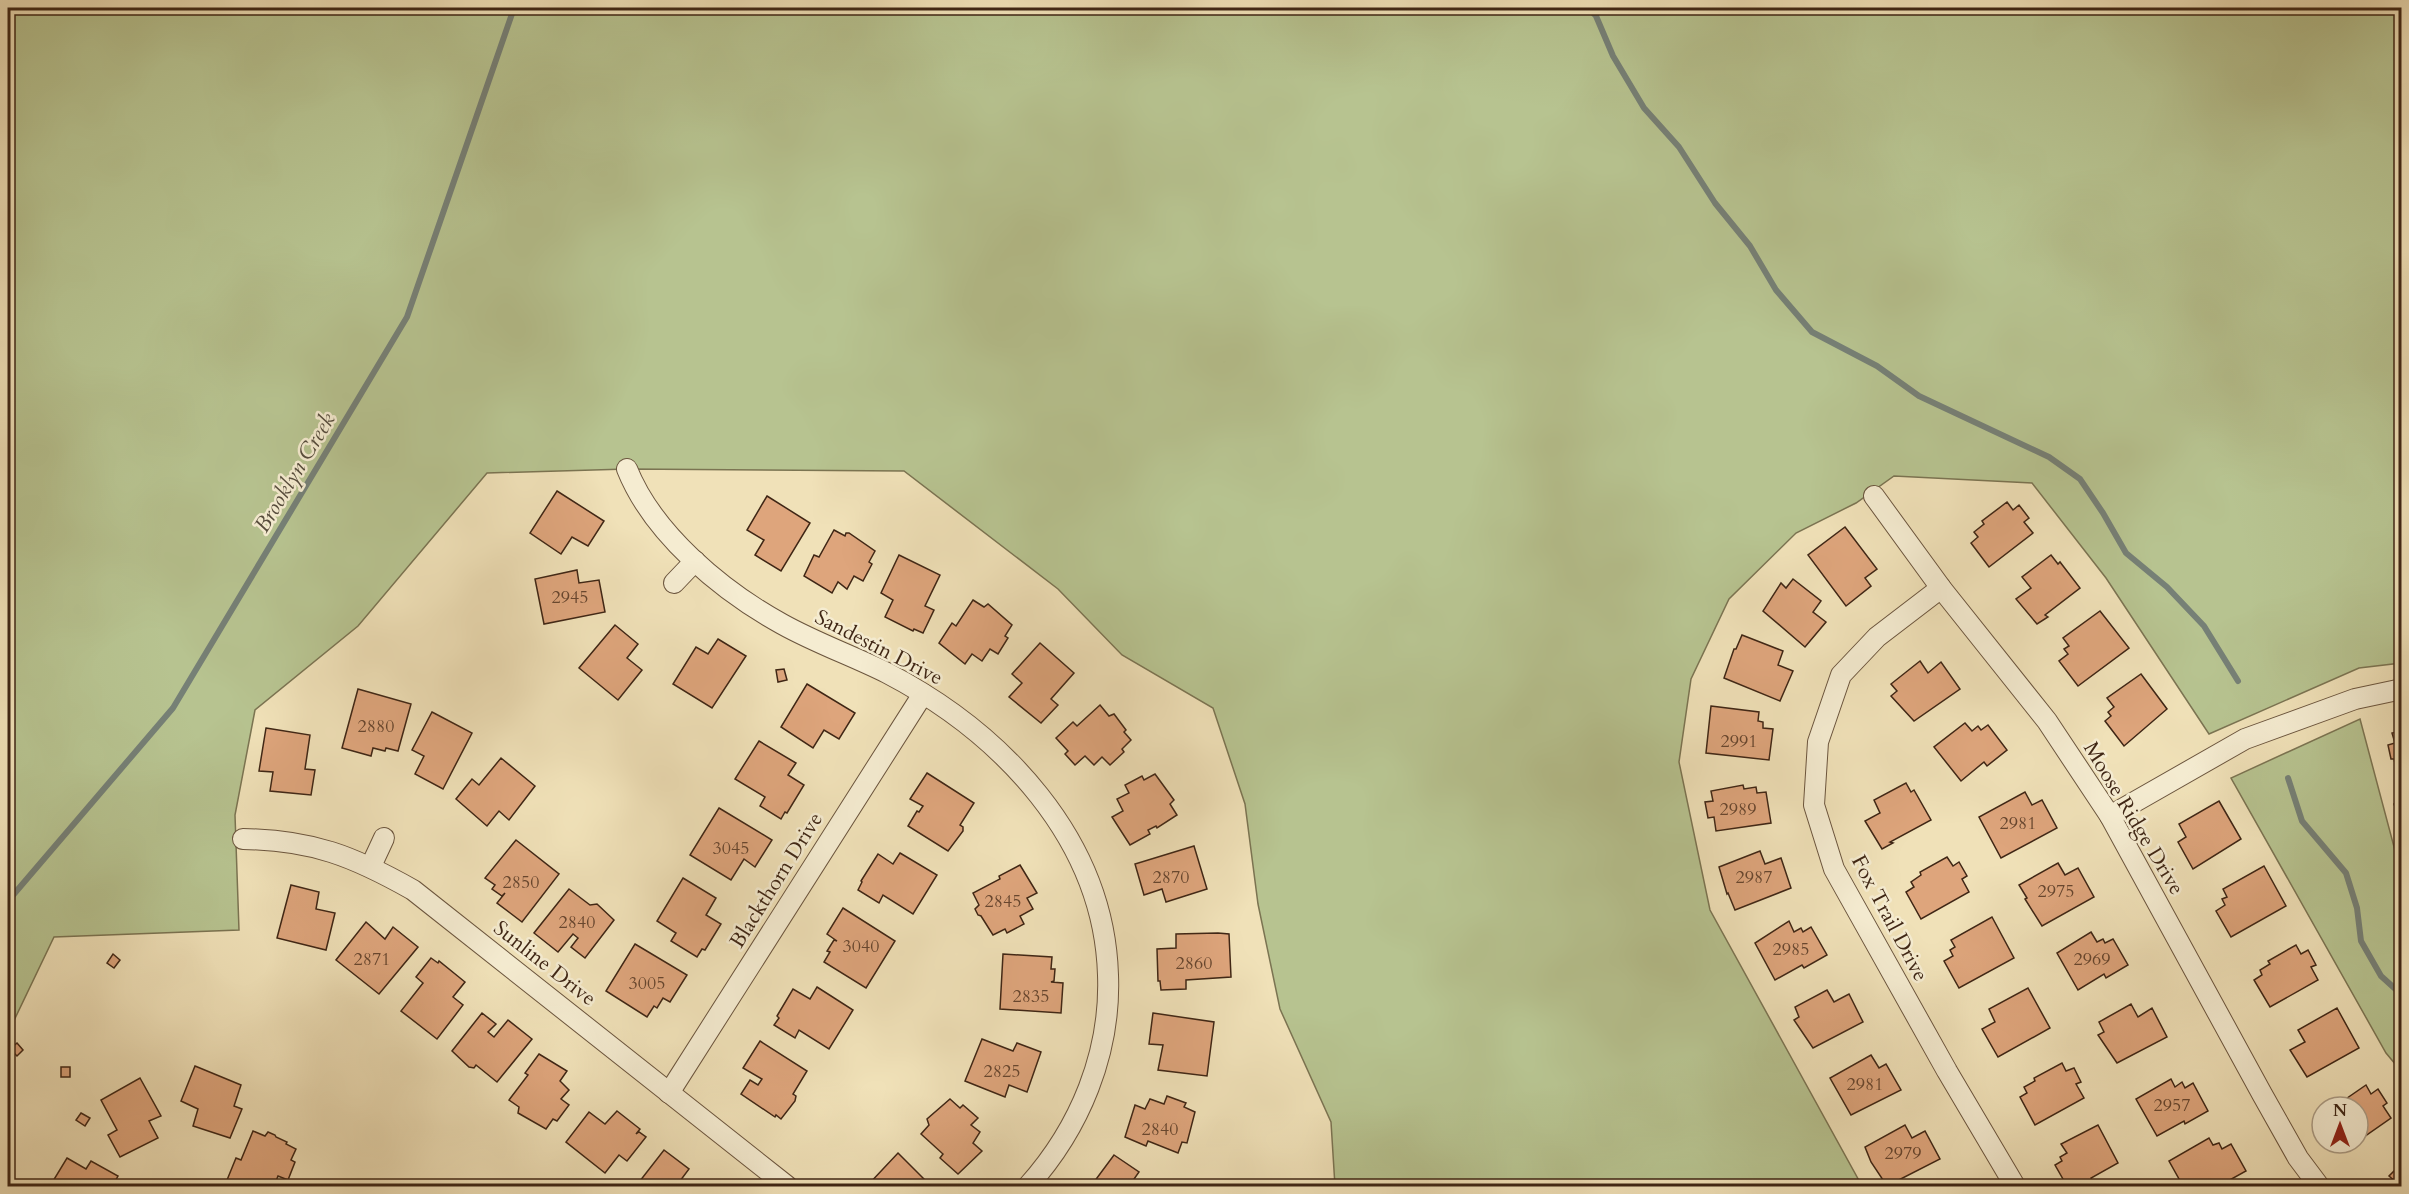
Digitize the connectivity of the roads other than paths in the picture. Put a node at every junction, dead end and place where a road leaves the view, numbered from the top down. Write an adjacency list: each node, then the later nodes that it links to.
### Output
1 (627, 469): 3 (street, Sandestin Drive)
2 (1874, 496): 5 (street, Moose Ridge Drive)
3 (695, 561): 4 (street); 7 (street, Sandestin Drive)
4 (674, 583)
5 (1941, 588): 8 (street, Moose Ridge Drive); 15 (street, Fox Trail Drive)
6 (2402, 689): 8 (street)
7 (923, 694): 12 (street, Blackthorn Drive); 14 (street, Sandestin Drive)
8 (2110, 816): 16 (street, Moose Ridge Drive)
9 (384, 838): 11 (street)
10 (243, 839): 11 (street, Sunline Drive)
11 (371, 866): 12 (street, Sunline Drive)
12 (669, 1093): 13 (street, Sunline Drive)
13 (787, 1186)
14 (1028, 1186)
15 (2015, 1186)
16 (2319, 1186)

